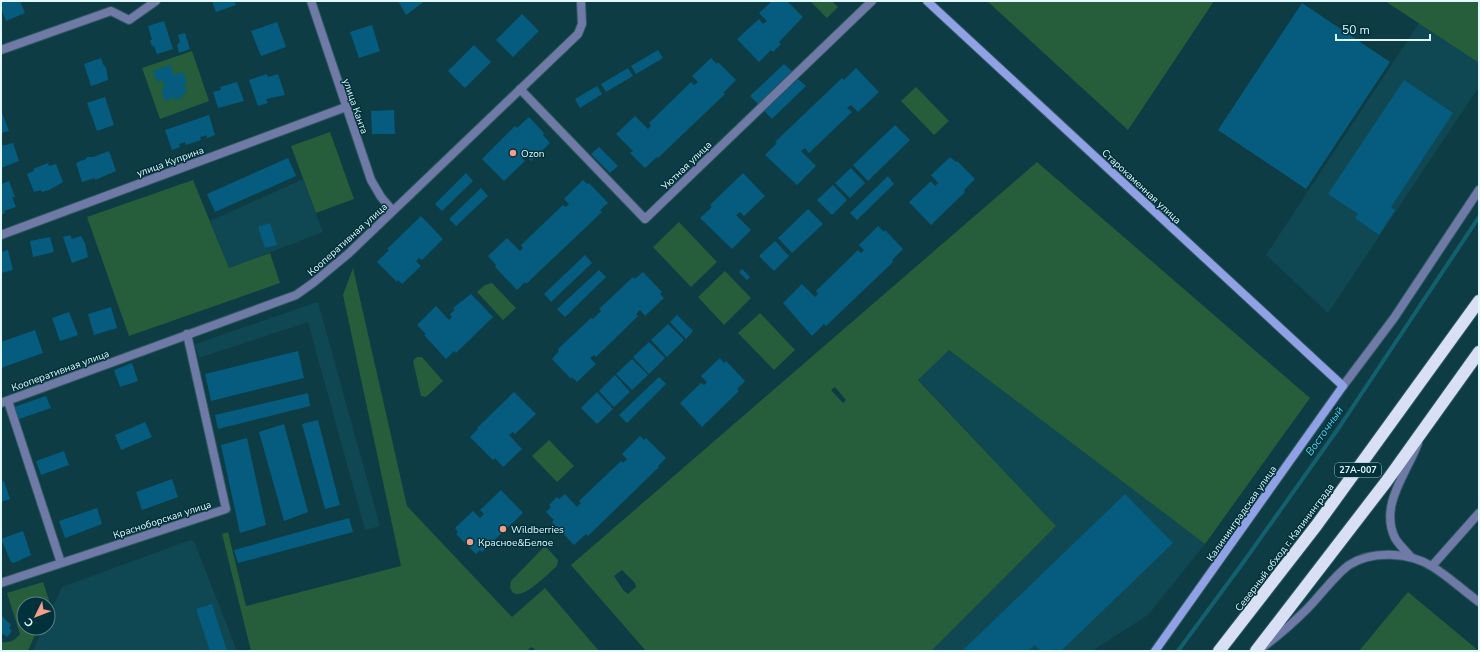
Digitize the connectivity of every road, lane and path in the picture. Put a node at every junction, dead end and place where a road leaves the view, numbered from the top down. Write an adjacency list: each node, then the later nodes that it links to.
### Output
1 (156, 1): 6 (street)
2 (311, 1): 8 (street, улица Канта)
3 (581, 1): 7 (street, Кооперативная улица)
4 (872, 1): 7 (street, Уютная улица)
5 (927, 1): 15 (street, Старокаменная улица)
6 (1, 50)
7 (520, 89): 10 (street, Кооперативная улица)
8 (346, 107): 10 (street, улица Канта); 11 (street, улица Куприна)
9 (1479, 190): 15 (street)
10 (393, 211): 13 (street, Кооперативная улица)
11 (1, 235)
12 (1479, 302): 25 (highway, Северный обход г. Калининграда / 27А-007)
13 (187, 334): 16 (street, Кооперативная улица); 20 (street, Красноборская улица)
14 (1478, 354): 17 (highway, 27А-007)
15 (1343, 386): 24 (street, Калининградская улица)
16 (4, 402): 20 (street)
17 (1422, 432): 19 (street); 26 (highway, 27А-007)
18 (1479, 513): 21 (street)
19 (1411, 557): 21 (street); 26 (street)
20 (61, 563): 22 (street, Красноборская улица)
21 (1432, 566): 23 (street)
22 (1, 583)
23 (1479, 602)
24 (1155, 651)
25 (1219, 651)
26 (1257, 651)

